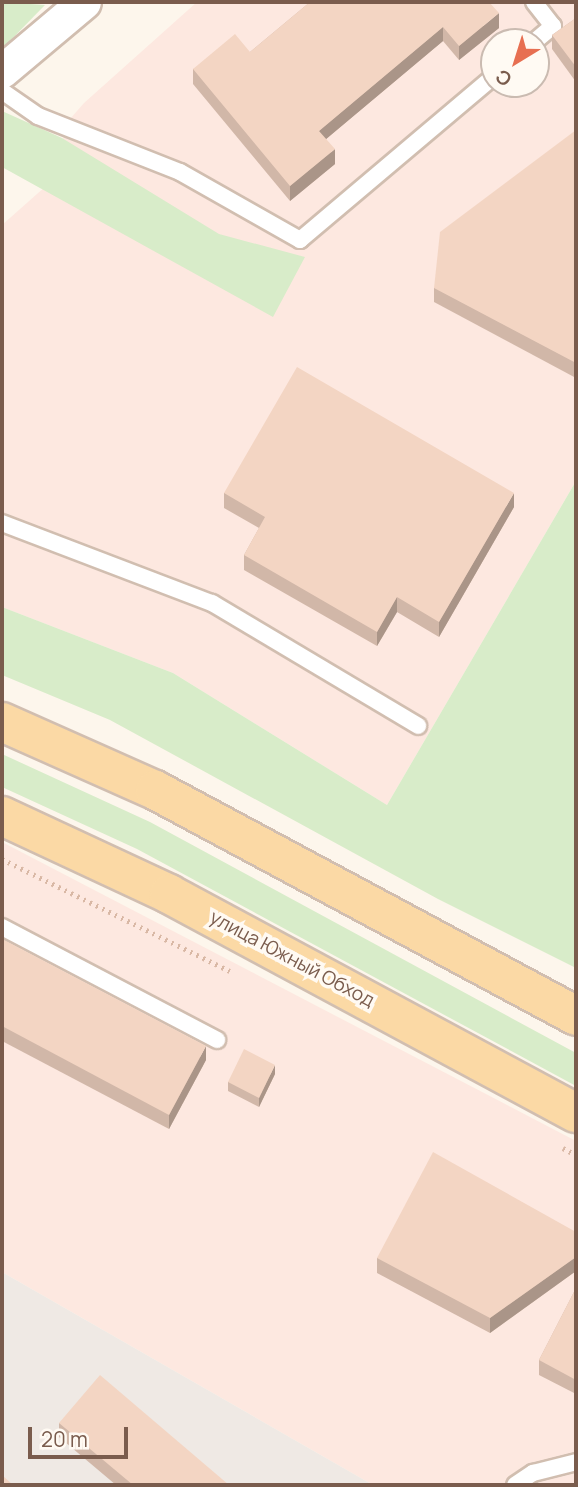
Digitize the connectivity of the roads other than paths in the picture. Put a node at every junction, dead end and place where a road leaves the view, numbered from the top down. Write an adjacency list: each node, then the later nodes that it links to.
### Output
1 (534, 2): 3 (lane)
2 (81, 3): 4 (street)
3 (550, 29)
4 (2, 71)
5 (480, 88): 6 (lane)
6 (2, 91)
7 (2, 523): 9 (lane)
8 (2, 722): 12 (main road)
9 (418, 726)
10 (2, 816): 14 (main road, улица Южный Обход)
11 (2, 927): 13 (lane)
12 (576, 1016)
13 (217, 1040)
14 (576, 1113)
15 (576, 1462): 16 (lane)
16 (515, 1485)

